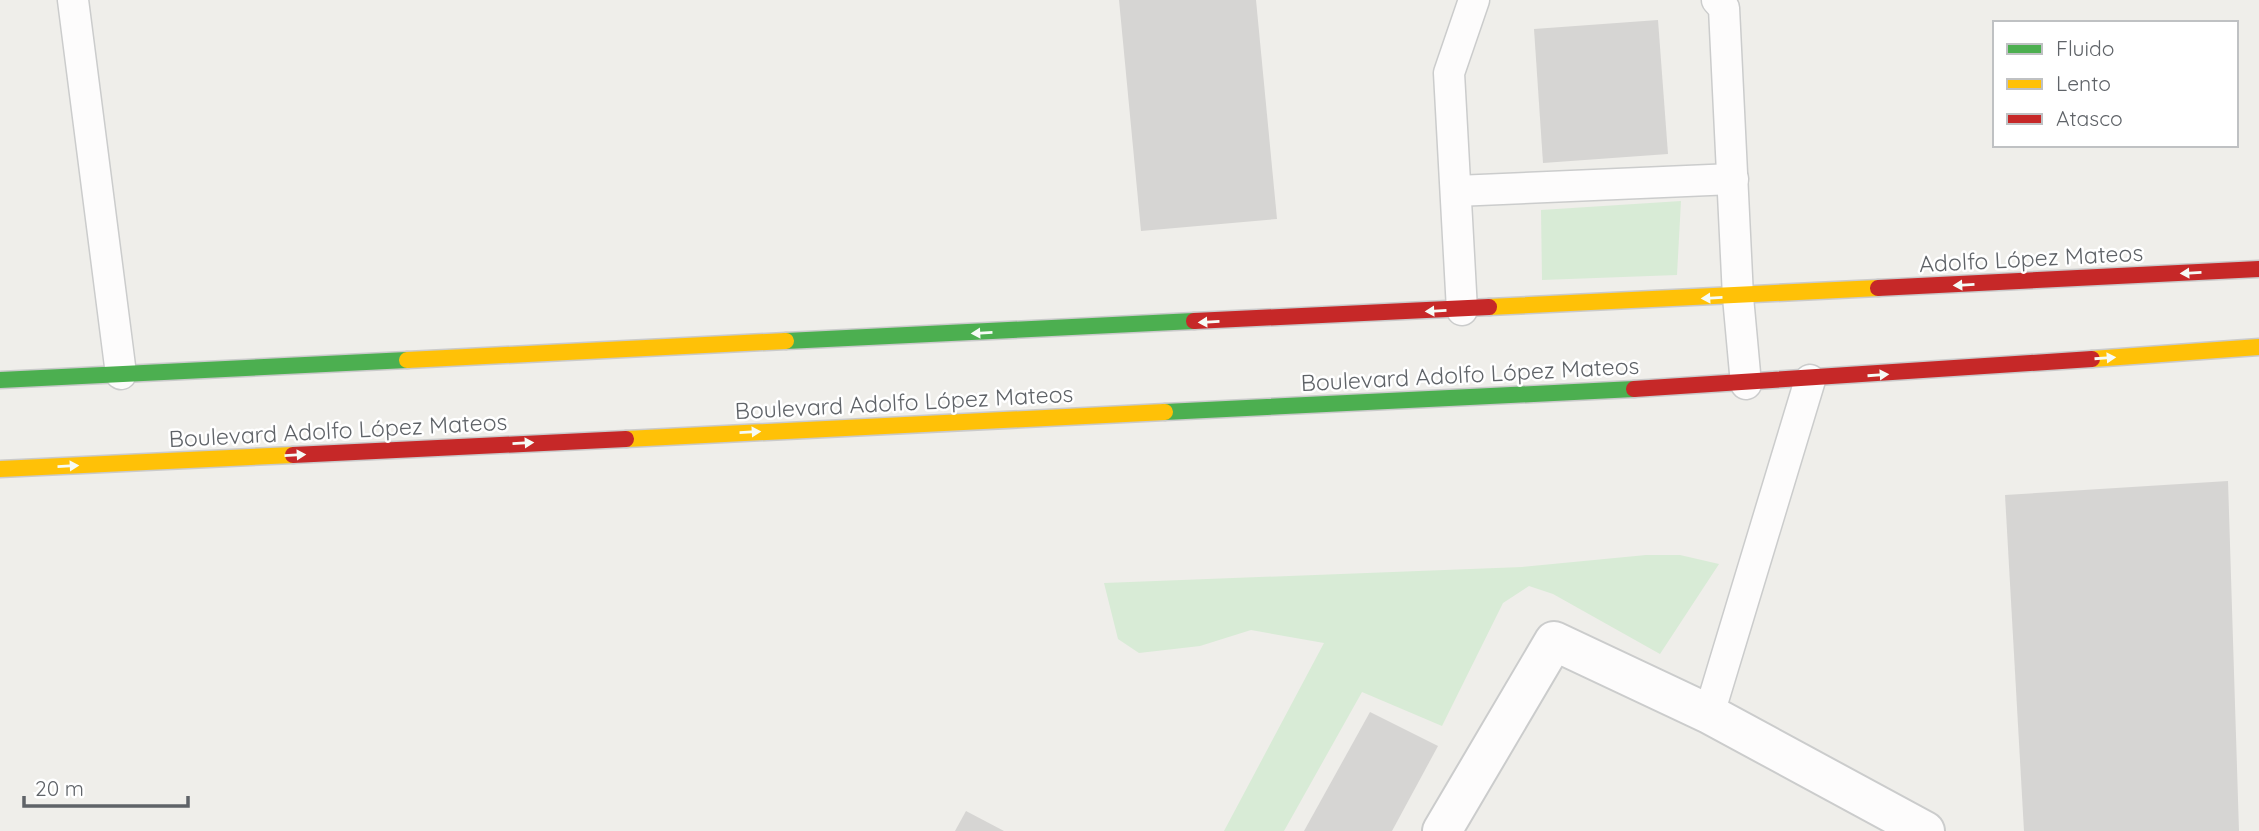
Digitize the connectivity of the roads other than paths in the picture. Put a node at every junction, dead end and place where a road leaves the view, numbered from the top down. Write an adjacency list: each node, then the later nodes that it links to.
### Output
1 (73, 0): 10 (lane)
2 (1474, 0): 5 (lane)
3 (1717, 0): 4 (lane)
4 (1733, 179): 5 (lane); 7 (lane)
5 (1456, 191): 8 (lane)
6 (2259, 269): 7 (street, Adolfo López Mateos, one-way to 7)
7 (1738, 297): 8 (street, one-way to 8); 13 (lane)
8 (1462, 310): 10 (street, one-way to 10)
9 (2259, 347): 12 (street, one-way to 9)
10 (121, 374): 11 (street)
11 (0, 380)
12 (1810, 380): 13 (street, Boulevard Adolfo López Mateos); 15 (lane)
13 (1746, 384): 14 (street, Boulevard Adolfo López Mateos, one-way to 13)
14 (0, 469)
15 (1709, 713): 16 (street); 17 (street)
16 (1441, 831)
17 (1925, 831)

